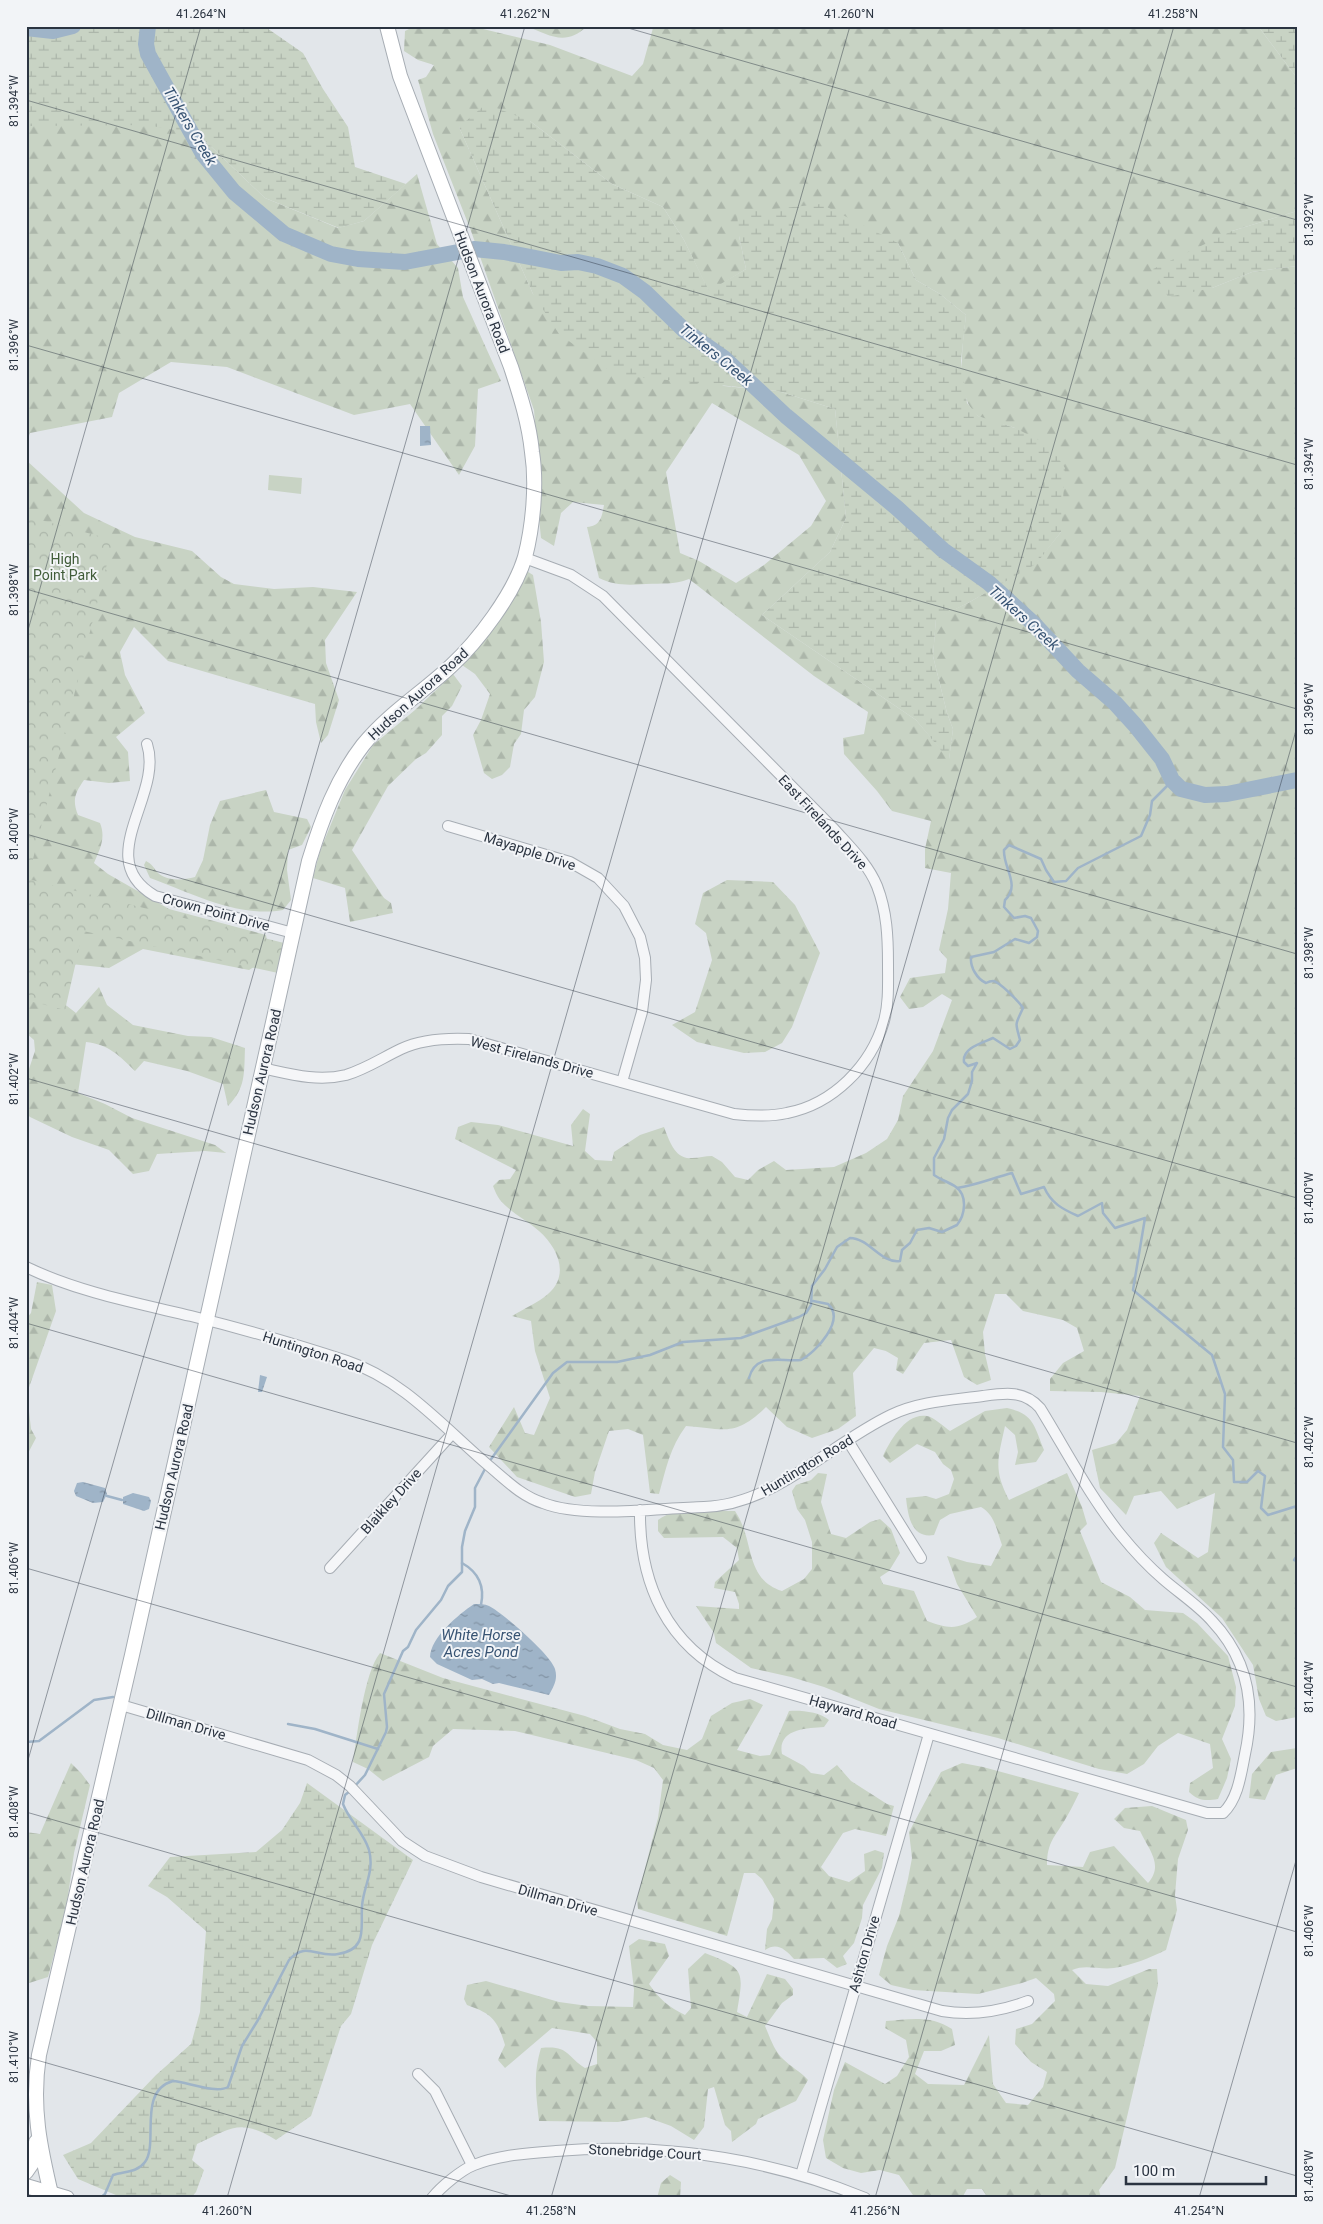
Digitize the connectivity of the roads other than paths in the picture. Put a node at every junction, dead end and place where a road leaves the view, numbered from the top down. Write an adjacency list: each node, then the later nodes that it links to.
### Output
1 (387, 26): 2 (street, Hudson Aurora Road)
2 (525, 558): 5 (street, Hudson Aurora Road); 8 (street, East Firelands Drive)
3 (147, 744): 5 (street, Crown Point Drive)
4 (448, 826): 7 (street, Mayapple Drive)
5 (293, 933): 6 (street, Hudson Aurora Road)
6 (262, 1068): 7 (street, West Firelands Drive); 10 (street, Hudson Aurora Road)
7 (622, 1082): 8 (street, West Firelands Drive)
8 (715, 1108)
9 (26, 1267): 10 (street, Huntington Road)
10 (207, 1320): 11 (street, Huntington Road); 16 (street, Hudson Aurora Road)
11 (452, 1434): 13 (street, Huntington Road); 15 (street, Blaikley Drive)
12 (848, 1441): 13 (street, Huntington Road); 14 (street); 18 (street, Huntington Road)
13 (640, 1510): 17 (street, Hayward Road)
14 (922, 1558)
15 (330, 1568)
16 (121, 1705): 19 (street, Dillman Drive); 22 (street, Hudson Aurora Road)
17 (929, 1734): 18 (street, Hayward Road); 19 (street, Ashton Drive)
18 (1169, 1802)
19 (855, 1986): 20 (street, Dillman Drive); 25 (street, Ashton Drive)
20 (1028, 2001)
21 (418, 2074): 23 (street)
22 (37, 2132): 24 (street); 27 (street, Hudson Aurora Road)
23 (472, 2165): 25 (street, Stonebridge Court); 29 (street, Stonebridge Court)
24 (26, 2172)
25 (801, 2175): 30 (street, Stonebridge Court)
26 (26, 2186): 27 (street)
27 (52, 2196): 28 (street)
28 (67, 2198)
29 (432, 2198)
30 (865, 2198)

